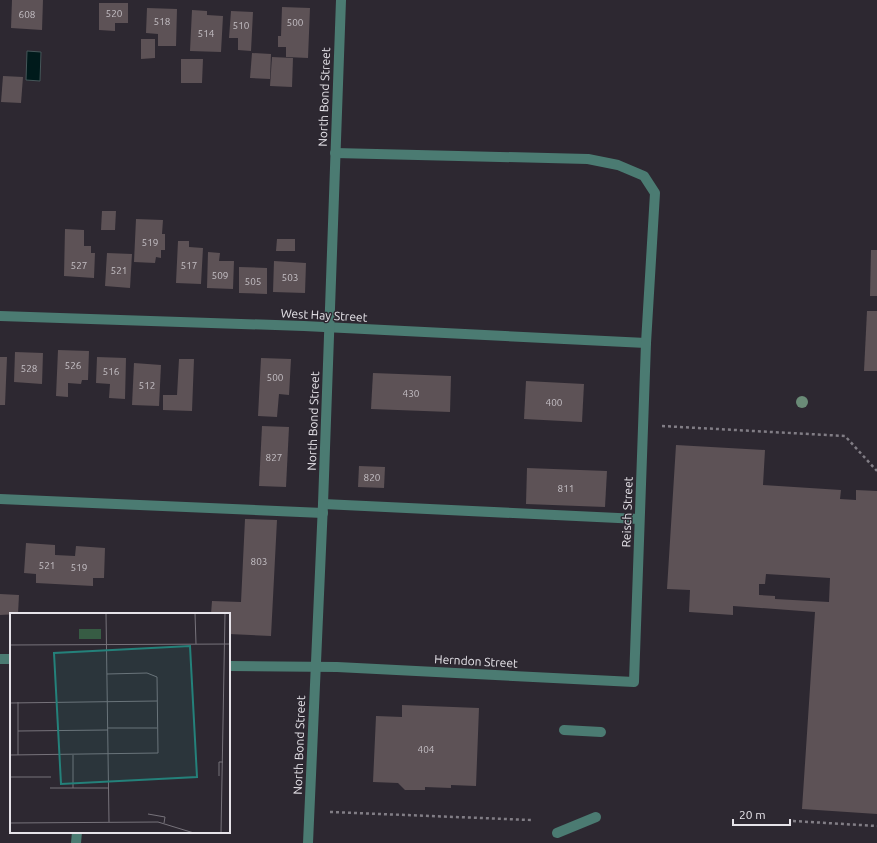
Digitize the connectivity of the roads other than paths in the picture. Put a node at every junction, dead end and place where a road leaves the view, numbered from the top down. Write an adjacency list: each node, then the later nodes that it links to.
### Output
1 (341, 0): 2 (street, North Bond Street)
2 (335, 153): 4 (street, North Bond Street); 5 (street, Reisch Street)
3 (0, 316): 4 (street, West Hay Street)
4 (329, 328): 5 (street, West Hay Street); 7 (street, North Bond Street)
5 (646, 343): 8 (street, Reisch Street)
6 (0, 499): 7 (street)
7 (323, 509): 8 (street); 10 (street, North Bond Street)
8 (639, 519): 11 (street, Reisch Street)
9 (230, 666): 10 (street, Herndon Street)
10 (316, 667): 11 (street, Herndon Street); 18 (street, North Bond Street)
11 (634, 682)
12 (564, 730): 13 (street)
13 (601, 732)
14 (596, 817): 16 (street)
15 (77, 833): 17 (street)
16 (558, 833)
17 (76, 843)
18 (308, 843)

